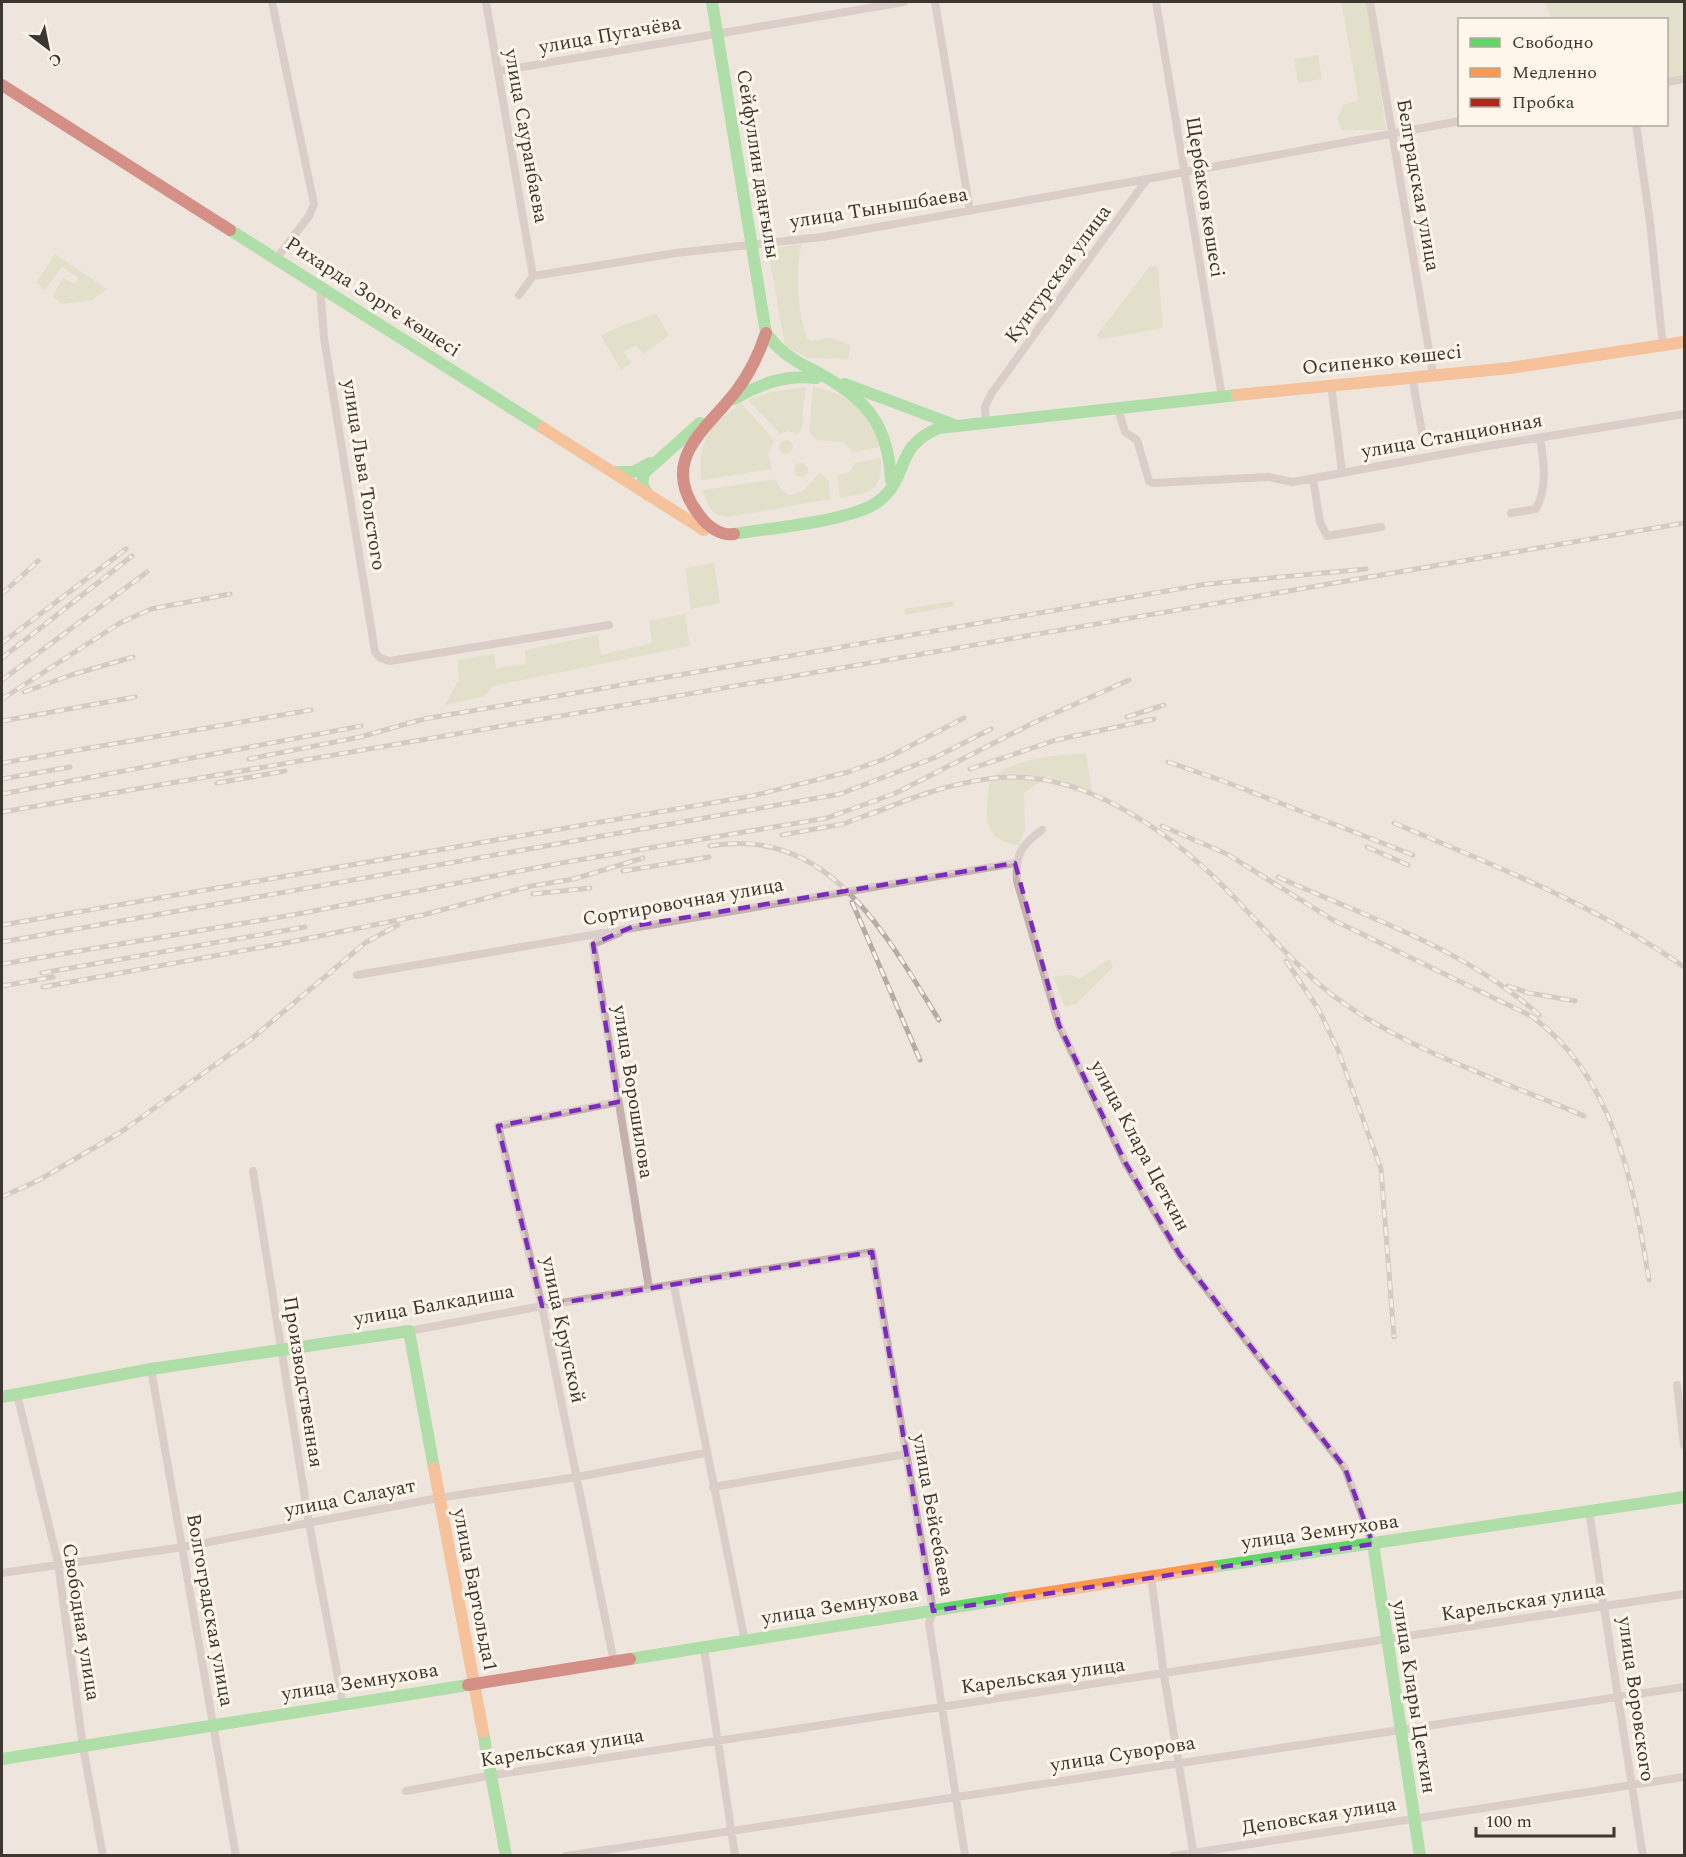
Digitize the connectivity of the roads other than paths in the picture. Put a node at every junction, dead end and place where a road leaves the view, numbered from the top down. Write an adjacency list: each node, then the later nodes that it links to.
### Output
1 (272, 2): 20 (street)
2 (486, 2): 9 (street, улица Сауранбаева)
3 (712, 2): 8 (main road, Сейфуллин даңғылы)
4 (904, 2): 8 (street, улица Пугачёва)
5 (935, 2): 18 (street)
6 (1156, 2): 16 (street, Щербаков көшесі)
7 (1370, 2): 15 (street, Белградская улица)
8 (717, 33): 9 (street, улица Пугачёва); 19 (main road, Сейфуллин даңғылы)
9 (499, 71): 21 (street, улица Сауранбаева)
10 (1684, 79): 11 (street)
11 (1668, 82)
12 (2, 85): 20 (main road, Рихарда Зорге көшесі)
13 (1458, 121): 15 (street)
14 (1636, 126): 26 (street)
15 (1392, 134): 16 (street); 27 (street, Белградская улица)
16 (1184, 172): 17 (street); 31 (street, Щербаков көшесі)
17 (1147, 179): 18 (street, улица Тынышбаева); 35 (street, Кунгурская улица)
18 (970, 211): 19 (street, улица Тынышбаева)
19 (750, 244): 21 (street, улица Тынышбаева); 24 (main road, Сейфуллин даңғылы)
20 (277, 258): 22 (main road, Рихарда Зорге көшесі)
21 (533, 276): 23 (street)
22 (320, 285): 40 (main road, Рихарда Зорге көшесі); 48 (street, улица Льва Толстого)
23 (519, 295)
24 (766, 333): 29 (main road, Сейфуллин даңғылы); 32 (main road, Сейфуллин даңғылы)
25 (1684, 342): 26 (main road, Осипенко көшесі)
26 (1663, 345): 27 (main road, Осипенко көшесі)
27 (1432, 374): 28 (main road, Осипенко көшесі)
28 (1412, 376): 30 (main road, Осипенко көшесі); 37 (street)
29 (830, 380): 32 (main road); 36 (main road); 43 (main road)
30 (1331, 384): 31 (main road, Осипенко көшесі); 41 (street)
31 (1222, 397): 33 (main road, Осипенко көшесі)
32 (725, 405): 39 (main road); 47 (main road)
33 (1118, 409): 35 (main road, Осипенко көшесі); 42 (street, улица Станционная)
34 (1684, 414): 38 (street, улица Станционная)
35 (986, 423): 36 (main road, Осипенко көшесі)
36 (957, 425): 43 (main road)
37 (1422, 432)
38 (1540, 438): 41 (street, улица Станционная); 45 (street)
39 (661, 456): 40 (main road); 44 (main road)
40 (604, 468): 44 (main road, Рихарда Зорге көшесі)
41 (1342, 472): 42 (street, улица Станционная)
42 (1313, 479): 46 (street)
43 (891, 488): 47 (main road)
44 (649, 496): 47 (main road, Рихарда Зорге көшесі)
45 (1511, 513)
46 (1381, 527)
47 (726, 535)
48 (609, 625)
49 (1042, 830): 50 (street)
50 (1015, 862): 51 (street, Сортировочная улица); 74 (street, улица Клара Цеткин)
51 (634, 926): 52 (street, Сортировочная улица); 53 (street, улица Ворошилова)
52 (357, 975)
53 (618, 1102): 57 (street, улица Ворошилова); 58 (street, улица Крупской)
54 (253, 1171): 60 (street, Производственная)
55 (872, 1252): 56 (street, улица Балкадиша); 67 (street, улица Бейсебаева)
56 (674, 1286): 57 (street, улица Балкадиша); 66 (street)
57 (648, 1288): 58 (street, улица Балкадиша)
58 (542, 1306): 59 (street, улица Балкадиша); 68 (street, улица Крупской)
59 (409, 1331): 60 (main road, улица Балкадиша); 71 (main road, улица Бартольда1)
60 (280, 1349): 61 (main road, улица Балкадиша); 73 (street, Производственная)
61 (151, 1370): 63 (main road, улица Балкадиша); 75 (street, Волгоградская улица)
62 (1677, 1385): 65 (street)
63 (17, 1394): 64 (main road, улица Балкадиша); 76 (street, Свободная улица)
64 (2, 1397)
65 (1684, 1445)
66 (705, 1453): 68 (street, улица Салауат); 69 (street)
67 (906, 1454): 69 (street); 81 (street, улица Бейсебаева)
68 (577, 1477): 71 (street, улица Салауат); 85 (street, улица Крупской)
69 (712, 1487): 83 (street)
70 (1684, 1497): 72 (main road, улица Земнухова)
71 (438, 1498): 73 (street, улица Салауат); 87 (main road, улица Бартольда1)
72 (1589, 1512): 74 (main road, улица Земнухова); 80 (street, улица Воровского)
73 (309, 1522): 75 (street, улица Салауат); 90 (street, Производственная)
74 (1373, 1544): 78 (main road, улица Земнухова); 82 (main road, улица Клары Цеткин)
75 (183, 1547): 76 (street, улица Салауат); 92 (street, Волгоградская улица)
76 (58, 1563): 77 (street, улица Салауат); 95 (street, Свободная улица)
77 (2, 1573)
78 (1150, 1576): 81 (main road, улица Земнухова); 86 (street)
79 (1684, 1594): 80 (street, Карельская улица)
80 (1605, 1606): 82 (street, Карельская улица); 89 (street, улица Воровского)
81 (933, 1611): 83 (main road, улица Земнухова); 91 (street, улица Бейсебаева)
82 (1387, 1640): 86 (street, Карельская улица); 93 (main road, улица Клары Цеткин)
83 (745, 1641): 84 (main road, улица Земнухова)
84 (704, 1648): 85 (main road, улица Земнухова); 94 (street)
85 (614, 1662): 87 (main road, улица Земнухова)
86 (1164, 1675): 91 (street, Карельская улица); 97 (street)
87 (473, 1684): 90 (main road, улица Земнухова); 98 (main road, улица Бартольда1)
88 (1684, 1687): 89 (street, улица Суворова)
89 (1620, 1697): 93 (street, улица Суворова); 100 (street, улица Воровского)
90 (343, 1704): 92 (main road, улица Земнухова)
91 (940, 1707): 94 (street, Карельская улица); 102 (street, улица Бейсебаева)
92 (213, 1725): 95 (main road, улица Земнухова); 107 (street, Волгоградская улица)
93 (1400, 1728): 97 (street, улица Суворова); 103 (main road, улица Клары Цеткин)
94 (719, 1740): 98 (street, Карельская улица); 104 (street)
95 (83, 1746): 96 (main road, улица Земнухова); 106 (street, Свободная улица)
96 (2, 1759)
97 (1180, 1761): 102 (street, улица Суворова); 105 (street)
98 (493, 1775): 101 (street, Карельская улица); 108 (main road, улица Бартольда1)
99 (1684, 1777): 100 (street, Деповская улица)
100 (1632, 1785): 103 (street, Деповская улица); 114 (street, улица Воровского)
101 (406, 1791)
102 (956, 1797): 104 (street, улица Суворова); 111 (street, улица Бейсебаева)
103 (1413, 1817): 105 (street, Деповская улица); 113 (main road, улица Клары Цеткин)
104 (731, 1831): 109 (street, улица Суворова); 110 (street)
105 (1194, 1854): 112 (street, Деповская улица)
106 (103, 1856)
107 (237, 1856)
108 (506, 1856)
109 (566, 1856)
110 (735, 1856)
111 (965, 1856)
112 (1173, 1856)
113 (1420, 1856)
114 (1643, 1856)

